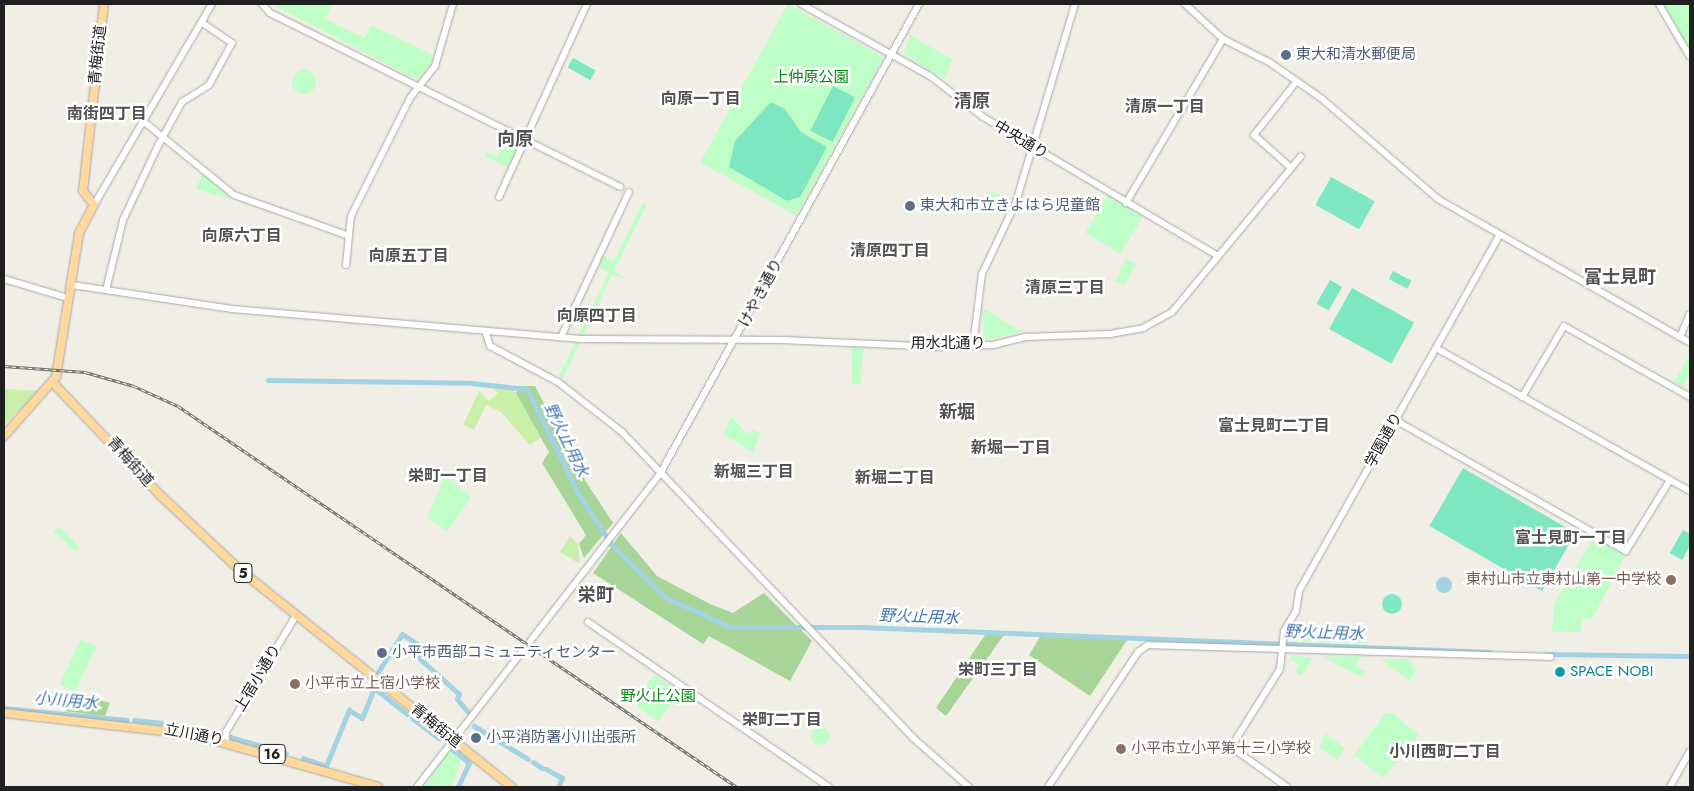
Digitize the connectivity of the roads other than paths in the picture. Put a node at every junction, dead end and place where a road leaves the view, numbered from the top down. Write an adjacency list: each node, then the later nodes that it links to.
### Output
1 (104, 4): 27 (main road, 青梅街道)
2 (212, 4): 11 (street)
3 (262, 4): 16 (street)
4 (453, 4): 16 (street)
5 (587, 4): 19 (street)
6 (801, 4): 13 (street, 中央通り)
7 (919, 4): 13 (street, けやき通り)
8 (1075, 4): 20 (street)
9 (1185, 4): 12 (street)
10 (1659, 4): 14 (street)
11 (201, 22): 17 (street); 18 (street)
12 (1223, 38): 15 (street); 26 (street)
13 (891, 55): 20 (street, 中央通り); 40 (street, けやき通り)
14 (1690, 57)
15 (1297, 81): 22 (street); 28 (street)
16 (420, 86): 19 (street); 29 (street)
17 (143, 121): 18 (street); 27 (street)
18 (164, 134): 29 (street); 34 (street)
19 (527, 139): 23 (street); 25 (street)
20 (1032, 147): 26 (street, 中央通り); 42 (street)
21 (1302, 156): 22 (street, 用水北通り)
22 (1289, 166): 30 (street, 用水北通り)
23 (620, 187)
24 (629, 192): 38 (street)
25 (499, 197)
26 (1126, 203): 30 (street, 中央通り)
27 (94, 205): 33 (main road)
28 (1500, 234): 39 (street); 43 (street, 学園通り)
29 (349, 236): 31 (street)
30 (1218, 256): 42 (street, 用水北通り)
31 (346, 265)
32 (4, 279): 35 (street)
33 (72, 284): 34 (street, 用水北通り); 35 (main road)
34 (106, 290): 37 (street, 用水北通り)
35 (68, 298): 44 (main road)
36 (1690, 314): 39 (street)
37 (486, 333): 38 (street, 用水北通り); 49 (street)
38 (561, 337): 40 (street, 用水北通り)
39 (1680, 337): 41 (street)
40 (736, 340): 42 (street, 用水北通り); 49 (street, けやき通り)
41 (1690, 343)
42 (973, 345)
43 (1436, 348): 45 (street); 47 (street, 学園通り)
44 (54, 384): 48 (main road); 52 (main road, 青梅街道 / 5)
45 (1522, 397): 46 (street); 50 (street)
46 (1690, 397)
47 (1396, 420): 50 (street); 54 (street, 学園通り)
48 (4, 436)
49 (661, 472): 57 (street, けやき通り); 64 (street)
50 (1670, 480): 51 (street)
51 (1690, 492)
52 (294, 617): 57 (main road, 青梅街道 / 5); 58 (street, 上宿小通り)
53 (588, 622): 63 (street)
54 (1282, 647): 55 (street); 65 (street); 66 (street, 学園通り)
55 (1551, 657)
56 (4, 714): 58 (main road, 立川通り / 16)
57 (453, 740): 61 (street, けやき通り); 62 (main road, 青梅街道 / 5)
58 (226, 741): 60 (main road, 立川通り / 16)
59 (1690, 750): 67 (street)
60 (378, 787)
61 (417, 787)
62 (512, 787)
63 (829, 787)
64 (969, 787)
65 (1048, 787)
66 (1287, 787)
67 (1670, 787)

